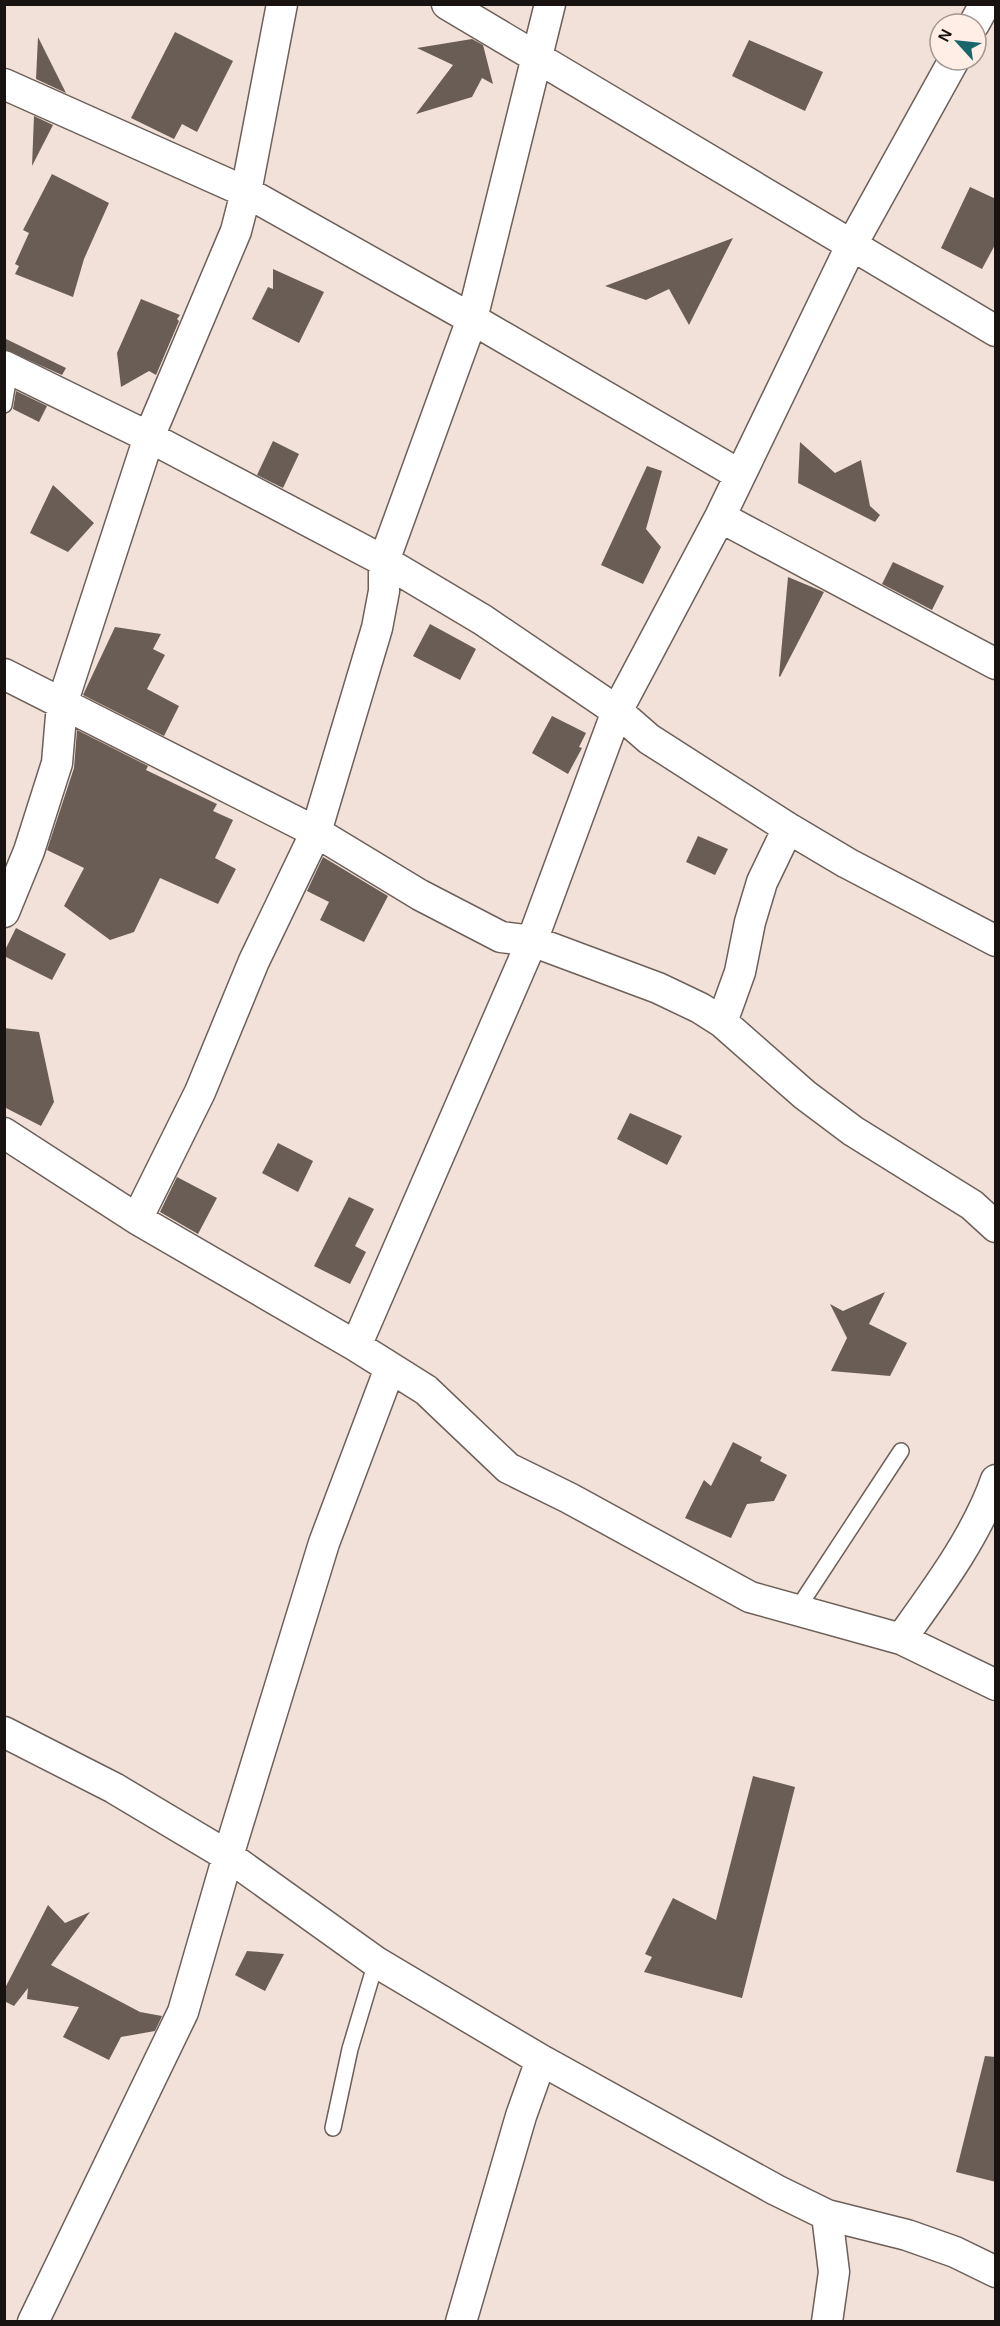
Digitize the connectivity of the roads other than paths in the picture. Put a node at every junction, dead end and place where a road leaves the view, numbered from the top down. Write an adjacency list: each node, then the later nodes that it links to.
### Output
1 (282, 4): 9 (street)
2 (447, 4): 6 (street)
3 (550, 4): 6 (street)
4 (991, 4): 5 (street)
5 (996, 8)
6 (535, 57): 10 (street); 11 (street)
7 (947, 72): 10 (street)
8 (4, 84): 9 (street)
9 (246, 192): 11 (street); 15 (street)
10 (851, 246): 12 (street); 16 (street)
11 (472, 319): 16 (street); 18 (street)
12 (996, 331)
13 (7, 368): 14 (lane); 15 (street)
14 (4, 405)
15 (149, 437): 18 (street); 21 (street)
16 (740, 475): 17 (street)
17 (720, 517): 19 (street); 22 (street)
18 (384, 561): 22 (street); 24 (street)
19 (996, 664)
20 (4, 674): 21 (street)
21 (62, 704): 24 (street); 25 (street)
22 (617, 711): 23 (street); 26 (street)
23 (788, 828): 27 (street); 28 (street)
24 (316, 832): 26 (street); 30 (street)
25 (4, 912)
26 (532, 941): 28 (street); 32 (street)
27 (996, 941)
28 (722, 1022): 31 (street)
29 (4, 1134): 30 (street)
30 (137, 1219): 32 (street)
31 (996, 1227)
32 (356, 1346): 33 (street)
33 (390, 1368): 36 (street); 40 (street)
34 (901, 1451): 36 (lane)
35 (996, 1480): 37 (street)
36 (796, 1611): 37 (street)
37 (901, 1639): 38 (street)
38 (996, 1685)
39 (4, 1732): 40 (street)
40 (228, 1856): 41 (street); 46 (street)
41 (376, 1962): 42 (street); 43 (lane)
42 (541, 2060): 44 (street); 47 (street)
43 (333, 2128)
44 (827, 2216): 45 (street); 48 (street)
45 (996, 2272)
46 (33, 2322)
47 (461, 2322)
48 (827, 2322)

